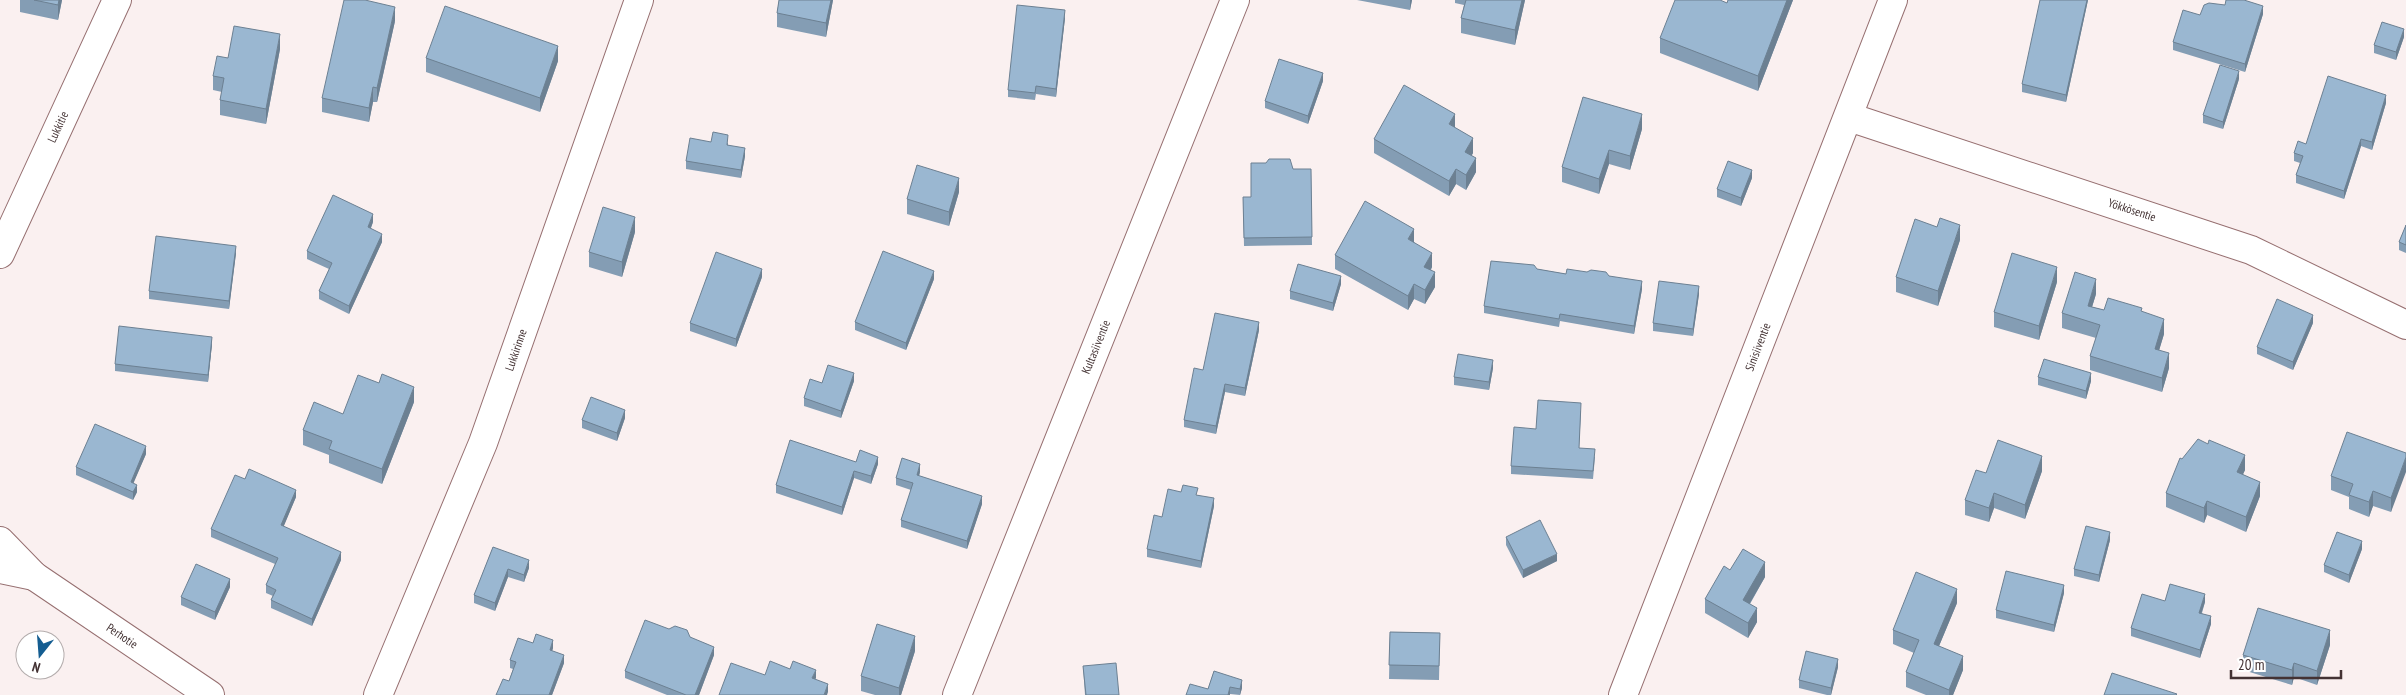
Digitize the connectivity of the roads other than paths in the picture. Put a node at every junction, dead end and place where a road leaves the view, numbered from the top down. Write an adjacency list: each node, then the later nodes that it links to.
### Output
1 (117, 0): 6 (street, Lukkitie)
2 (639, 0): 12 (street, Lukkirinne)
3 (1235, 0): 13 (street, Kultasiiventie)
4 (1893, 0): 5 (street, Sinisiiventie)
5 (1849, 117): 7 (street, Yökkösentie); 14 (street, Sinisiiventie)
6 (0, 254)
7 (2406, 325)
8 (0, 541): 10 (street, Perhotie)
9 (0, 569): 10 (street, Perhotie)
10 (34, 576): 11 (street, Perhotie)
11 (210, 695)
12 (378, 695)
13 (957, 695)
14 (1623, 695)

